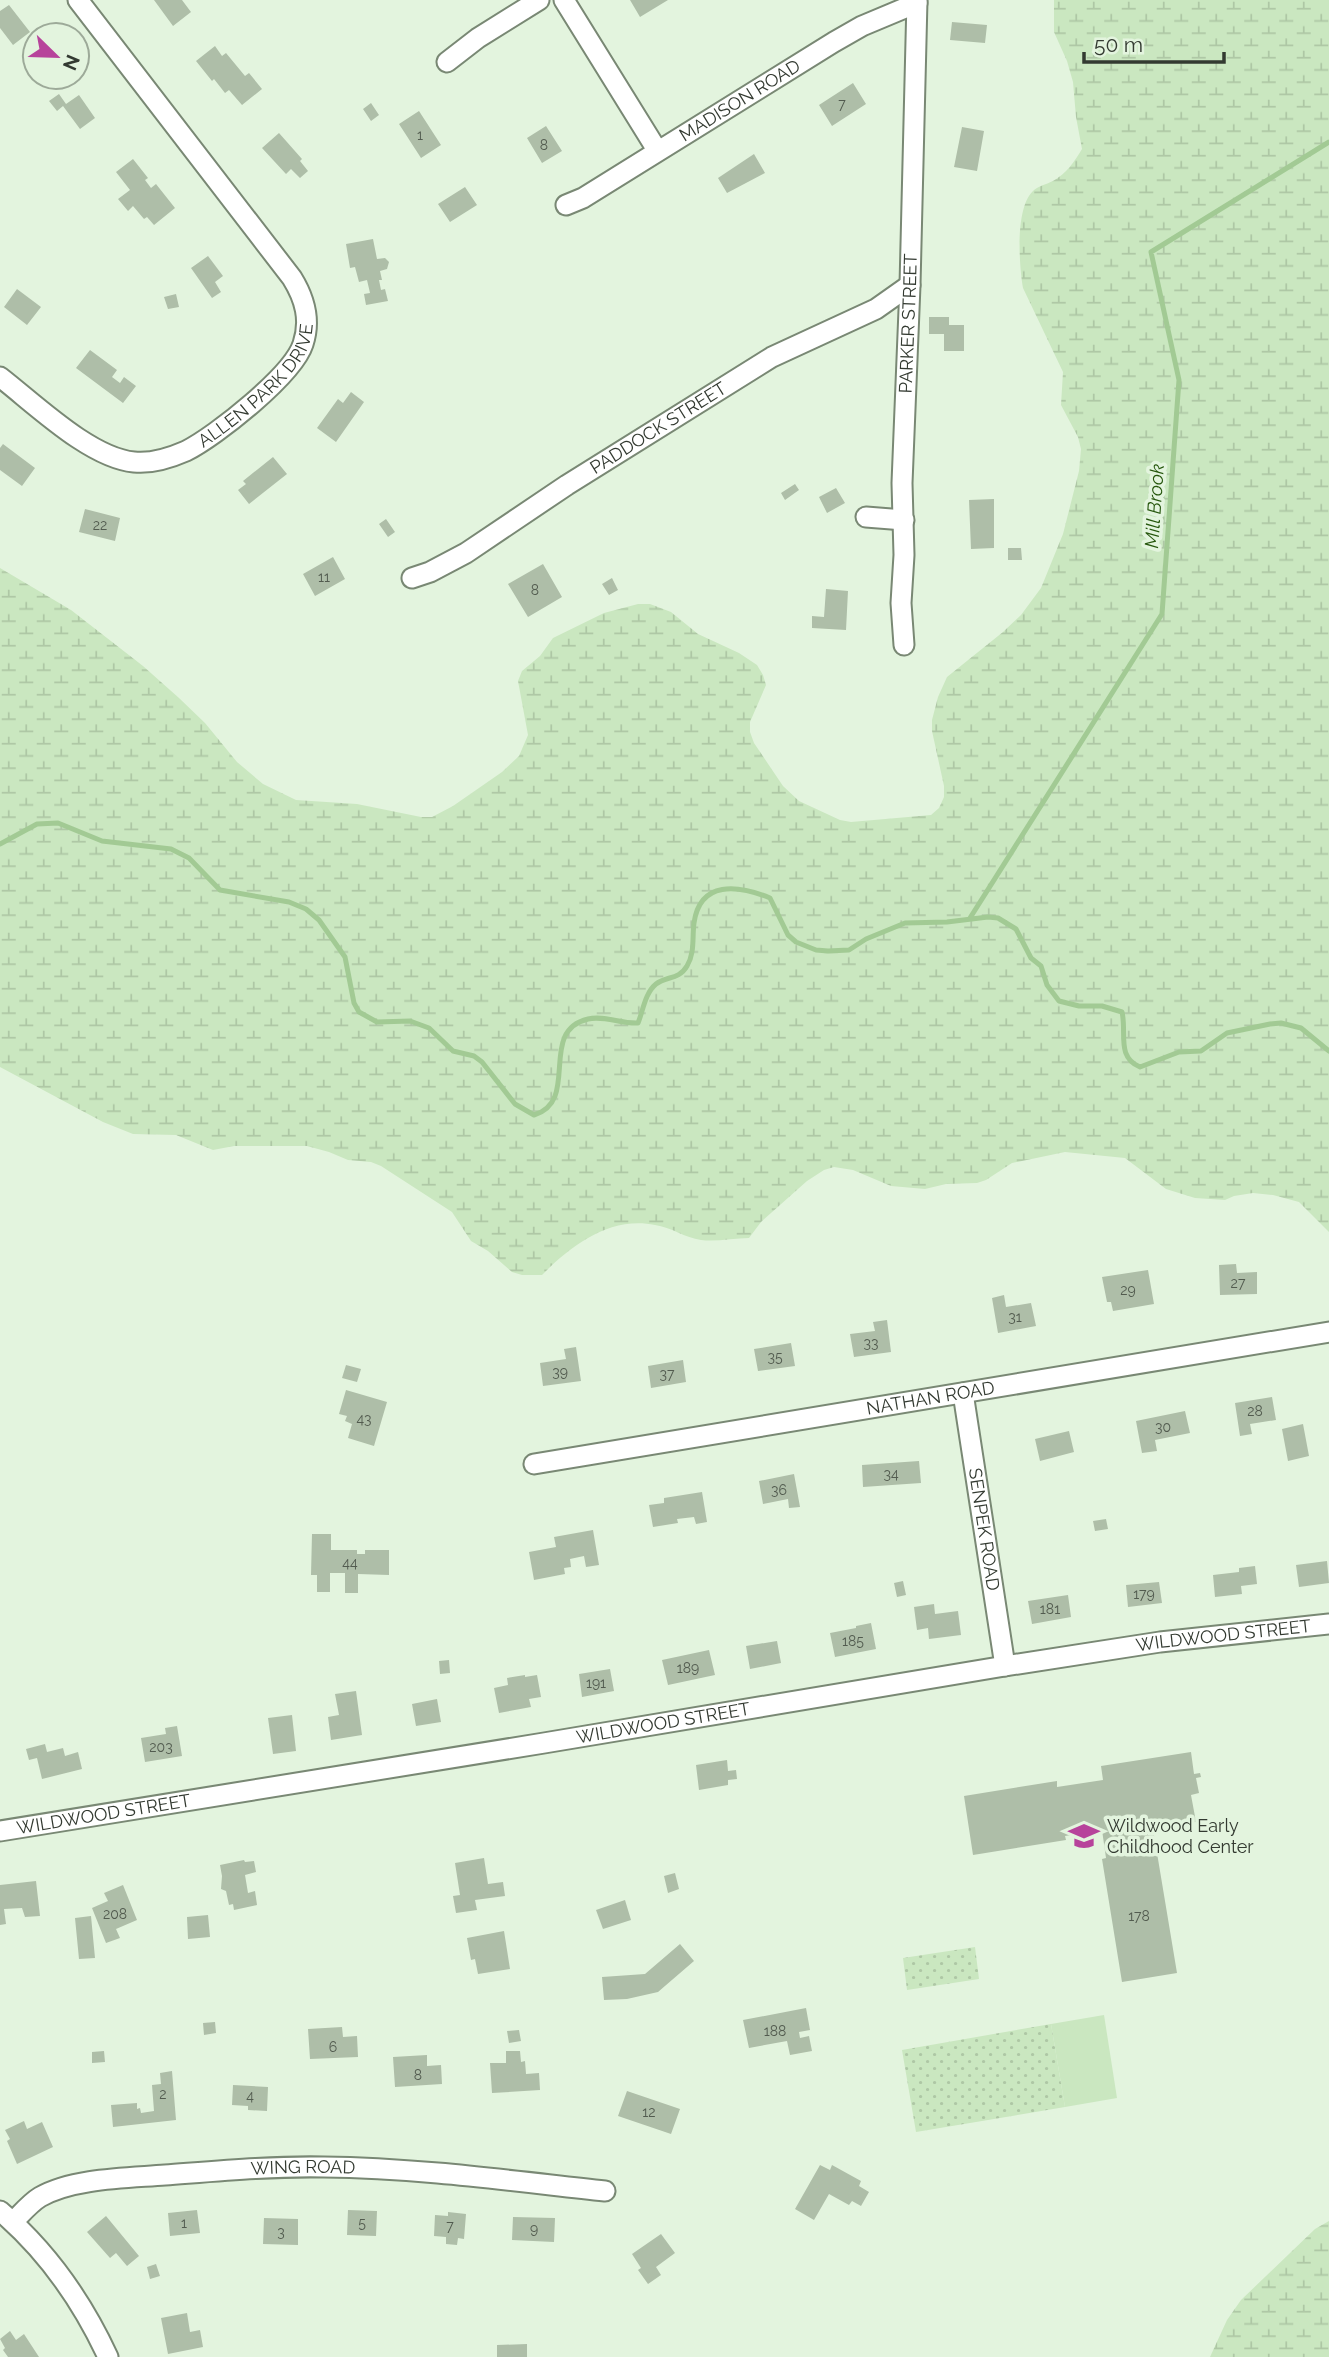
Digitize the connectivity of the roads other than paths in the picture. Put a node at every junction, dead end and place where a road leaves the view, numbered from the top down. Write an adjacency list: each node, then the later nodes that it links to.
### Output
1 (78, 0): 9 (street, ALLEN PARK DRIVE)
2 (539, 0): 5 (street)
3 (564, 0): 6 (street)
4 (917, 1): 6 (street, MADISON ROAD); 8 (street, PARKER STREET)
5 (447, 62)
6 (657, 150): 7 (street, MADISON ROAD)
7 (566, 205)
8 (910, 285): 11 (street, PARKER STREET); 12 (street, PADDOCK STREET)
9 (0, 377)
10 (866, 517): 11 (street)
11 (904, 520): 13 (street, PARKER STREET)
12 (412, 578)
13 (904, 645)
14 (1329, 1332): 15 (street, NATHAN ROAD)
15 (963, 1393): 16 (street, NATHAN ROAD); 18 (street, SENPEK ROAD)
16 (534, 1464)
17 (1329, 1624): 18 (street, WILDWOOD STREET)
18 (1005, 1666): 19 (street, WILDWOOD STREET)
19 (0, 1831)
20 (605, 2191): 21 (street, WING ROAD)
21 (6, 2217): 22 (street)
22 (108, 2357)

